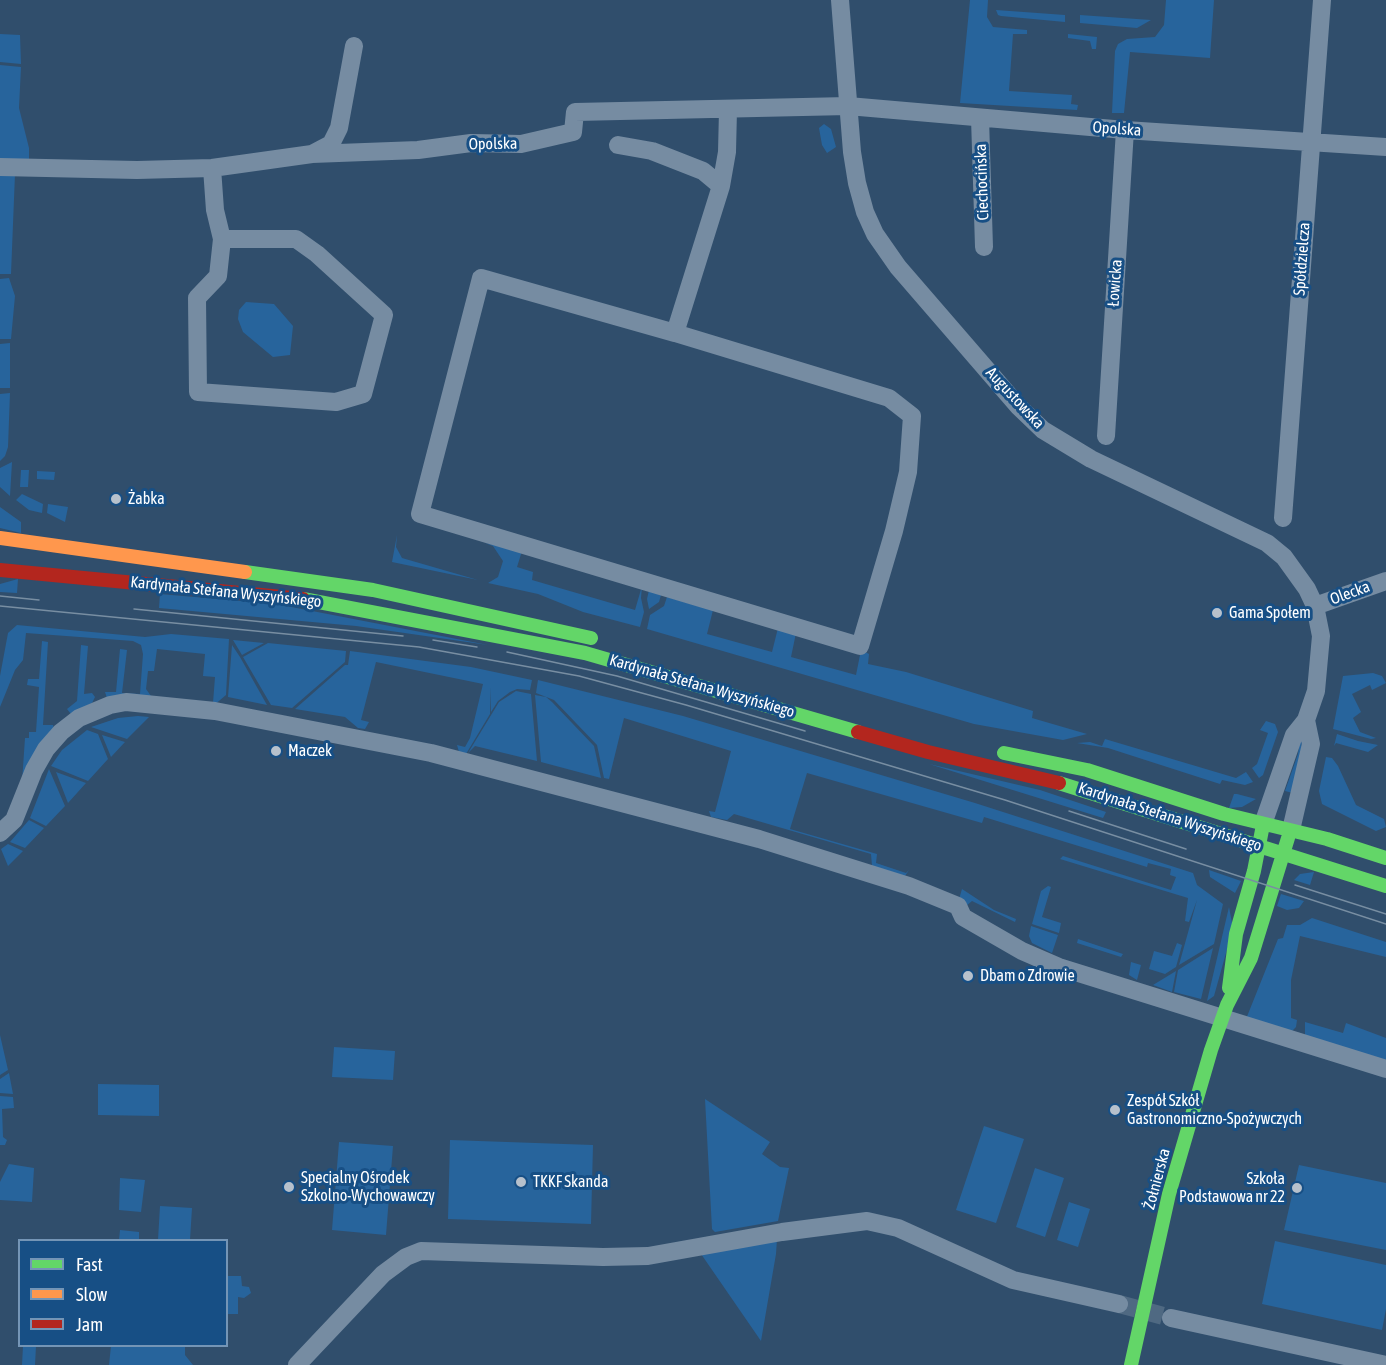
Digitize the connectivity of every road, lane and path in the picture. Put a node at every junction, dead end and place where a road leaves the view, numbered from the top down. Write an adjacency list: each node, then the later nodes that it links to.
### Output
1 (840, 0): 4 (street, Augustowska)
2 (1322, 0): 8 (street, Spółdzielcza)
3 (354, 46): 11 (street, Opolska)
4 (848, 106): 5 (street); 6 (street, Opolska); 23 (street, Augustowska)
5 (728, 110): 11 (street, Opolska); 14 (street)
6 (980, 118): 7 (street, Opolska); 16 (street, Ciechocińska)
7 (1125, 130): 8 (street, Opolska); 18 (street, Łowicka)
8 (1310, 143): 10 (street, Opolska); 19 (street, Spółdzielcza)
9 (618, 145): 14 (street)
10 (1386, 147)
11 (312, 154): 13 (street, Opolska)
12 (0, 167): 13 (street, Opolska)
13 (212, 168): 15 (street)
14 (721, 186): 17 (street)
15 (222, 239): 15 (street)
16 (984, 247)
17 (675, 333): 17 (street)
18 (1106, 435)
19 (1283, 518)
20 (0, 538): 24 (main road, Kardynała Stefana Wyszyńskiego)
21 (0, 570): 30 (main road, Kardynała Stefana Wyszyńskiego)
22 (1386, 581): 23 (street, Olecka)
23 (1315, 606): 25 (street, Augustowska)
24 (604, 641)
25 (1306, 720): 27 (street, Augustowska); 28 (street, Augustowska)
26 (989, 750): 27 (main road, Kardynała Stefana Wyszyńskiego)
27 (1263, 824): 28 (main road, Kardynała Stefana Wyszyńskiego); 30 (main road, Żołnierska)
28 (1291, 830): 31 (main road, Żołnierska); 32 (main road, Kardynała Stefana Wyszyńskiego)
29 (0, 833): 34 (street)
30 (1258, 846): 31 (main road, Kardynała Stefana Wyszyńskiego); 34 (main road, Żołnierska)
31 (1283, 853): 33 (main road, Kardynała Stefana Wyszyńskiego); 34 (main road, Żołnierska)
32 (1386, 858)
33 (1386, 886)
34 (1224, 1012): 35 (street); 39 (main road, Żołnierska)
35 (1386, 1069)
36 (1119, 1304): 38 (street)
37 (1170, 1318): 40 (street)
38 (297, 1365)
39 (1131, 1365)
40 (1386, 1365)

